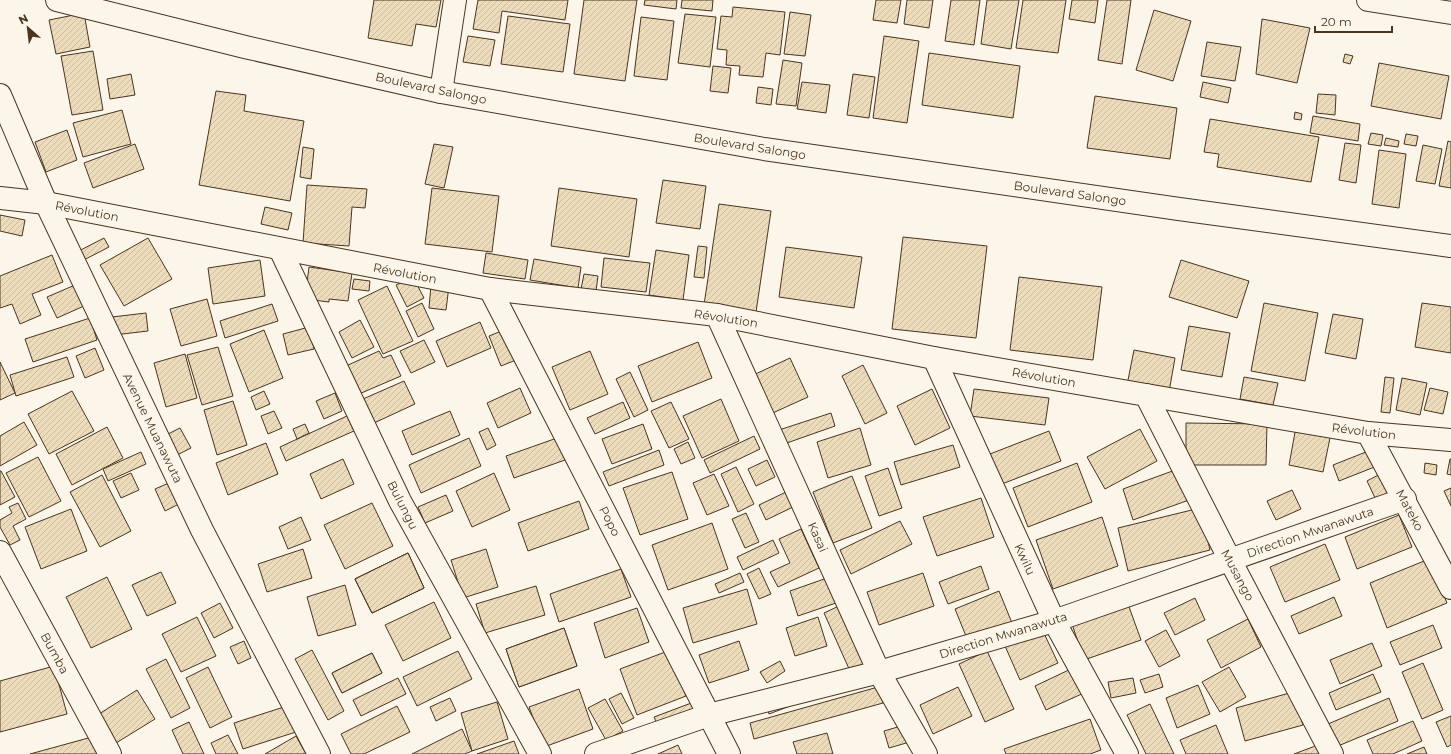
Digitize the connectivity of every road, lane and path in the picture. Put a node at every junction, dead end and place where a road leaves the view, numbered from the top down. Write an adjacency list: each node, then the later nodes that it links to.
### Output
1 (57, 0): 5 (street, Boulevard Salongo)
2 (455, 0): 5 (street)
3 (1368, 0): 4 (street)
4 (1451, 13)
5 (441, 92): 9 (street, Boulevard Salongo)
6 (0, 95): 8 (street, Avenue Muanawuta)
7 (0, 198): 8 (street, Révolution)
8 (46, 203): 10 (street, Révolution); 25 (street, Avenue Muanawuta)
9 (1451, 246)
10 (280, 249): 11 (street, Révolution); 26 (street, Bulungu)
11 (490, 289): 12 (street, Révolution); 23 (street, Popo)
12 (717, 315): 13 (street, Révolution); 22 (street, Kasai)
13 (934, 358): 14 (street, Révolution); 21 (street, Kwilu)
14 (1146, 395): 15 (street, Révolution); 19 (street, Musango)
15 (1368, 433): 16 (street, Révolution); 17 (street, Mateko)
16 (1451, 440)
17 (1405, 499): 19 (street, Direction Mwanawuta); 20 (street, Mateko)
18 (0, 552): 24 (street, Bumba)
19 (1230, 560): 21 (street, Direction Mwanawuta); 31 (street, Musango)
20 (1451, 588)
21 (1054, 621): 22 (street, Direction Mwanawuta); 30 (street, Kwilu)
22 (879, 672): 23 (street, Direction Mwanawuta); 29 (street, Kasai)
23 (709, 715): 27 (street, Direction Mwanawuta); 28 (street, Popo)
24 (110, 754)
25 (319, 754)
26 (540, 754)
27 (596, 754)
28 (729, 754)
29 (926, 754)
30 (1127, 754)
31 (1332, 754)

